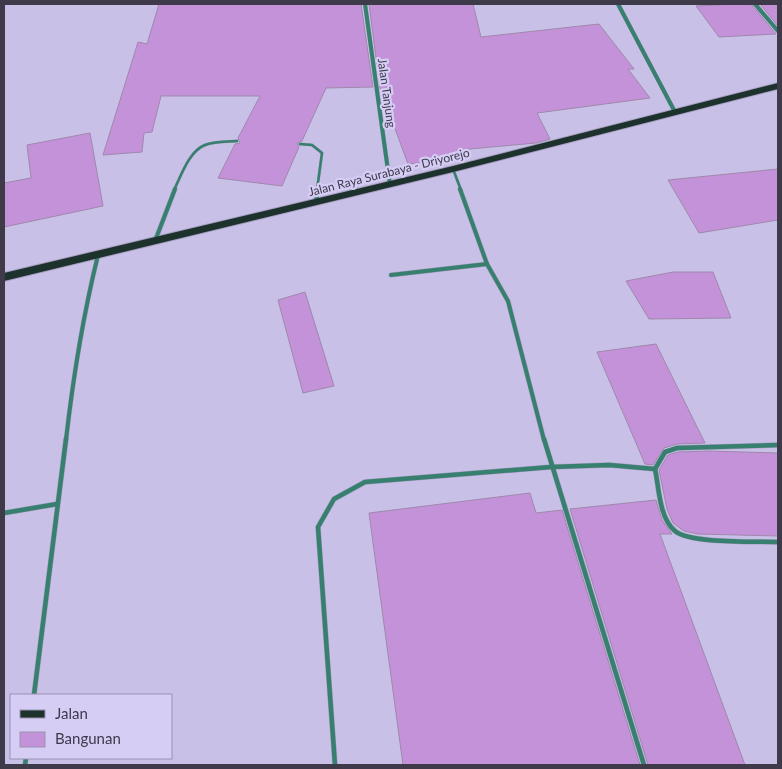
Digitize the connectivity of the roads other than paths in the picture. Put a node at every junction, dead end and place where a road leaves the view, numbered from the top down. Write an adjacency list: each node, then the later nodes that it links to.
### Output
1 (365, 4): 10 (street, Jalan Tanjung)
2 (618, 4): 6 (street)
3 (755, 4): 4 (street)
4 (778, 31)
5 (778, 86): 6 (main road, Jalan Raya Surabaya - Driyorejo)
6 (675, 112): 9 (main road, Jalan Raya Surabaya - Driyorejo)
7 (237, 142): 12 (lane)
8 (300, 144): 11 (lane)
9 (453, 169): 10 (main road, Jalan Raya Surabaya - Driyorejo); 14 (lane)
10 (390, 184): 11 (main road, Jalan Raya Surabaya - Driyorejo)
11 (316, 202): 12 (main road, Jalan Raya Surabaya - Driyorejo)
12 (154, 241): 13 (main road, Jalan Raya Surabaya - Driyorejo)
13 (98, 254): 16 (main road, Jalan Raya Surabaya - Driyorejo); 20 (lane)
14 (487, 264): 15 (lane); 18 (lane)
15 (391, 276)
16 (4, 277)
17 (778, 446): 19 (lane)
18 (551, 467): 19 (lane); 24 (lane); 25 (lane)
19 (655, 469): 22 (lane)
20 (57, 504): 21 (lane); 23 (lane)
21 (4, 513)
22 (778, 542)
23 (34, 694)
24 (335, 765)
25 (644, 765)

